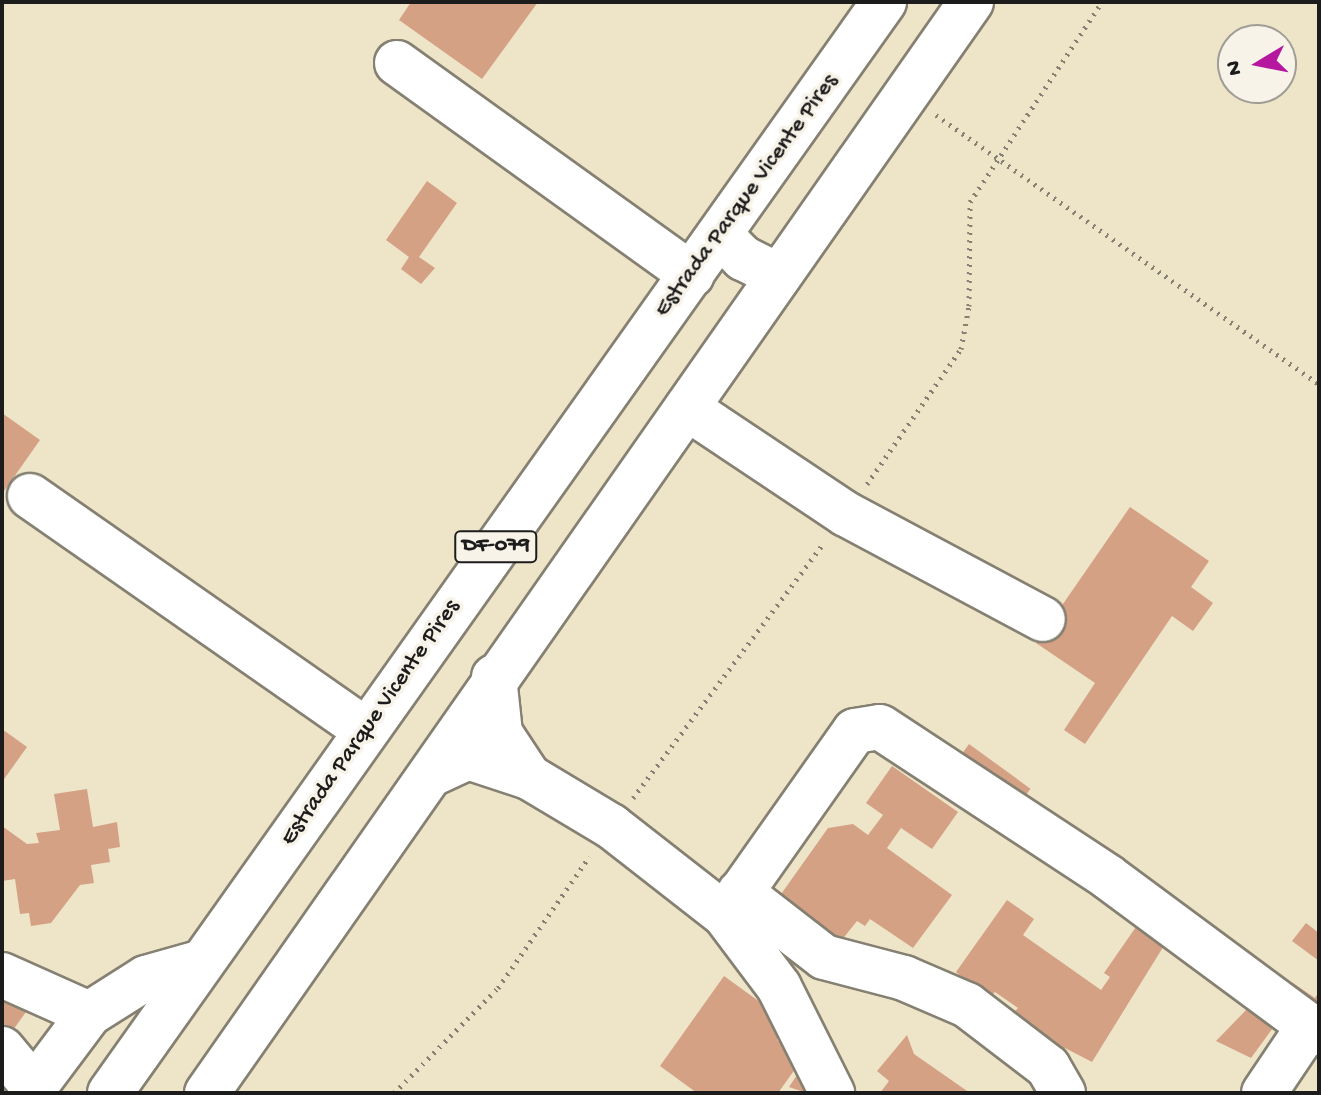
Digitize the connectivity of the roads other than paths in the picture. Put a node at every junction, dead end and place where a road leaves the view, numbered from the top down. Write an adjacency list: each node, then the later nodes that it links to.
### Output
1 (884, 2): 4 (street, Estrada Parque Vicente Pires / DF-079)
2 (971, 2): 6 (street, DF-079)
3 (397, 63): 5 (street)
4 (720, 235): 5 (street, Estrada Parque Vicente Pires / DF-079); 6 (street)
5 (692, 275): 7 (street, Estrada Parque Vicente Pires / DF-079)
6 (779, 276): 8 (street, DF-079)
7 (665, 311): 8 (street); 13 (street, Estrada Parque Vicente Pires / DF-079)
8 (727, 349): 9 (street, DF-079)
9 (687, 408): 11 (street); 12 (street, DF-079)
10 (30, 496): 13 (street)
11 (1043, 619)
12 (494, 677): 14 (street, DF-079); 15 (street)
13 (365, 730): 17 (street, Estrada Parque Vicente Pires / DF-079)
14 (436, 772): 15 (street); 22 (street, DF-079)
15 (529, 777): 16 (street)
16 (732, 904): 20 (street); 25 (street); 26 (street)
17 (202, 962): 19 (street); 24 (street, Estrada Parque Vicente Pires / DF-079)
18 (2, 975): 19 (street)
19 (89, 1014): 23 (street)
20 (1314, 1030): 27 (street)
21 (2, 1049): 23 (street)
22 (221, 1084)
23 (32, 1089)
24 (110, 1093)
25 (832, 1093)
26 (1063, 1093)
27 (1264, 1093)

